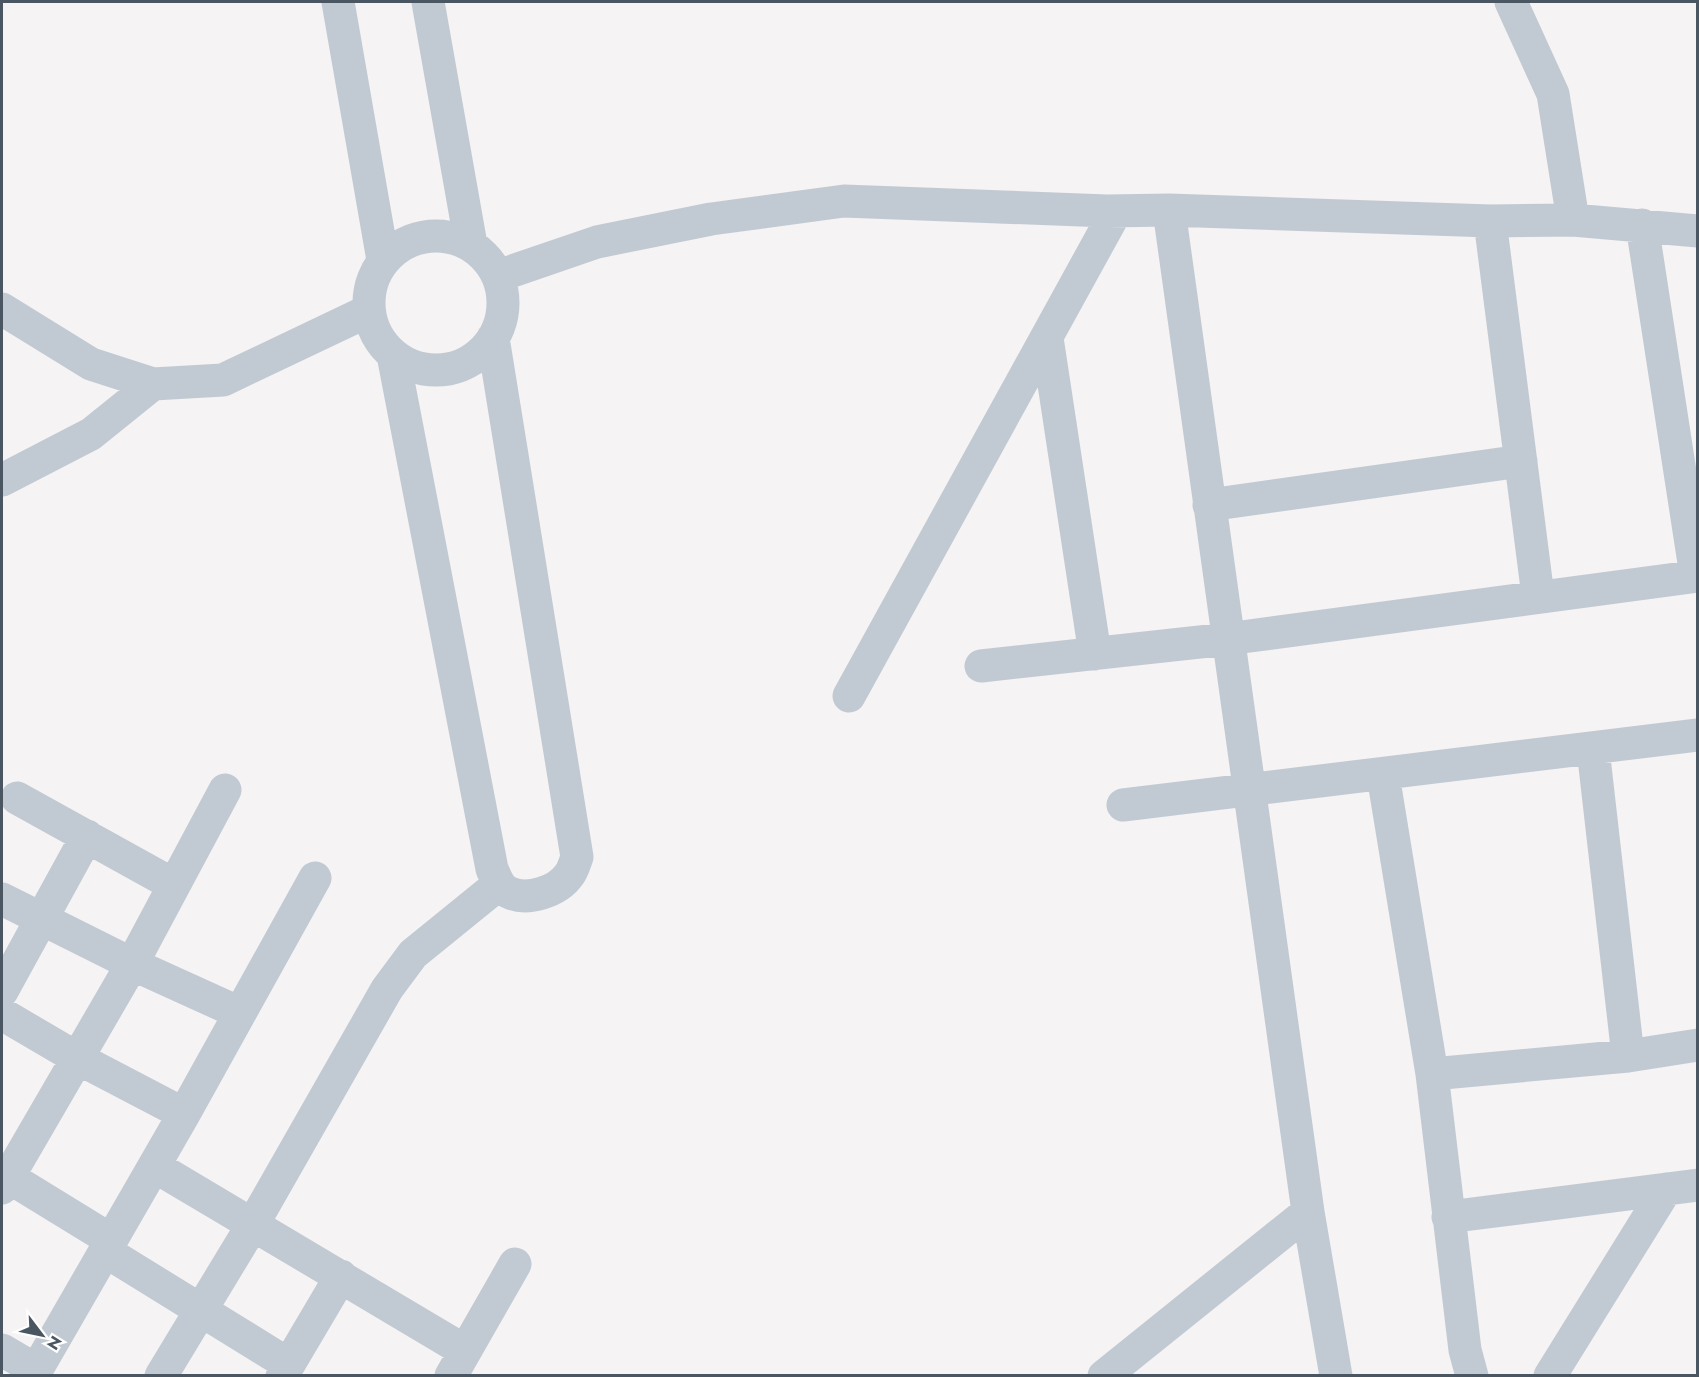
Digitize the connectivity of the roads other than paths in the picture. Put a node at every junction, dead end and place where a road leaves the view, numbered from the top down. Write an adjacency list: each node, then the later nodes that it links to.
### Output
1 (338, 2): 11 (street)
2 (428, 2): 10 (street)
3 (1511, 2): 6 (street)
4 (1169, 210): 5 (street); 7 (street); 21 (street)
5 (1116, 211): 12 (street); 16 (street)
6 (1573, 220): 7 (street); 8 (street)
7 (1490, 221): 19 (street)
8 (1642, 225): 9 (street); 22 (street)
9 (1698, 231)
10 (471, 244): 11 (street); 12 (street)
11 (383, 260): 14 (street)
12 (498, 276): 15 (street)
13 (2, 309): 18 (street)
14 (369, 311): 17 (street); 18 (street)
15 (494, 338): 17 (street); 38 (street)
16 (1047, 338): 25 (street); 27 (street)
17 (393, 355): 38 (street)
18 (153, 384): 20 (street)
19 (1521, 461): 21 (street); 23 (street)
20 (2, 480)
21 (1209, 505): 24 (street)
22 (1696, 576): 23 (street)
23 (1538, 596): 24 (street)
24 (1227, 639): 25 (street); 32 (street)
25 (1095, 654): 26 (street)
26 (981, 666)
27 (849, 696)
28 (1698, 735): 29 (street)
29 (1593, 749): 30 (street); 46 (street)
30 (1383, 775): 32 (street); 48 (street)
31 (225, 790): 37 (street)
32 (1250, 791): 34 (street); 53 (street)
33 (17, 798): 35 (street)
34 (1123, 805)
35 (87, 836): 37 (street); 40 (street)
36 (315, 878): 43 (street)
37 (174, 885): 41 (street)
38 (498, 885): 55 (street)
39 (2, 899): 40 (street)
40 (42, 921): 41 (street); 42 (street)
41 (132, 964): 43 (street); 47 (street)
42 (2, 991)
43 (240, 1013): 49 (street)
44 (2, 1014): 47 (street)
45 (1698, 1045): 46 (street)
46 (1628, 1056): 48 (street)
47 (77, 1058): 49 (street); 51 (street)
48 (1432, 1074): 54 (street)
49 (184, 1114): 50 (street)
50 (154, 1166): 55 (street); 56 (street)
51 (4, 1179): 56 (street)
52 (1682, 1187): 54 (street); 68 (street)
53 (1308, 1212): 66 (street); 67 (street)
54 (1448, 1217): 62 (street)
55 (253, 1224): 58 (street); 59 (street)
56 (108, 1246): 59 (street); 64 (street)
57 (515, 1264): 61 (street)
58 (341, 1276): 61 (street); 63 (street)
59 (201, 1309): 63 (street); 65 (street)
60 (2, 1350): 64 (street)
61 (458, 1363)
62 (1462, 1367)
63 (285, 1370)
64 (35, 1373)
65 (161, 1376)
66 (1104, 1376)
67 (1336, 1376)
68 (1550, 1376)

